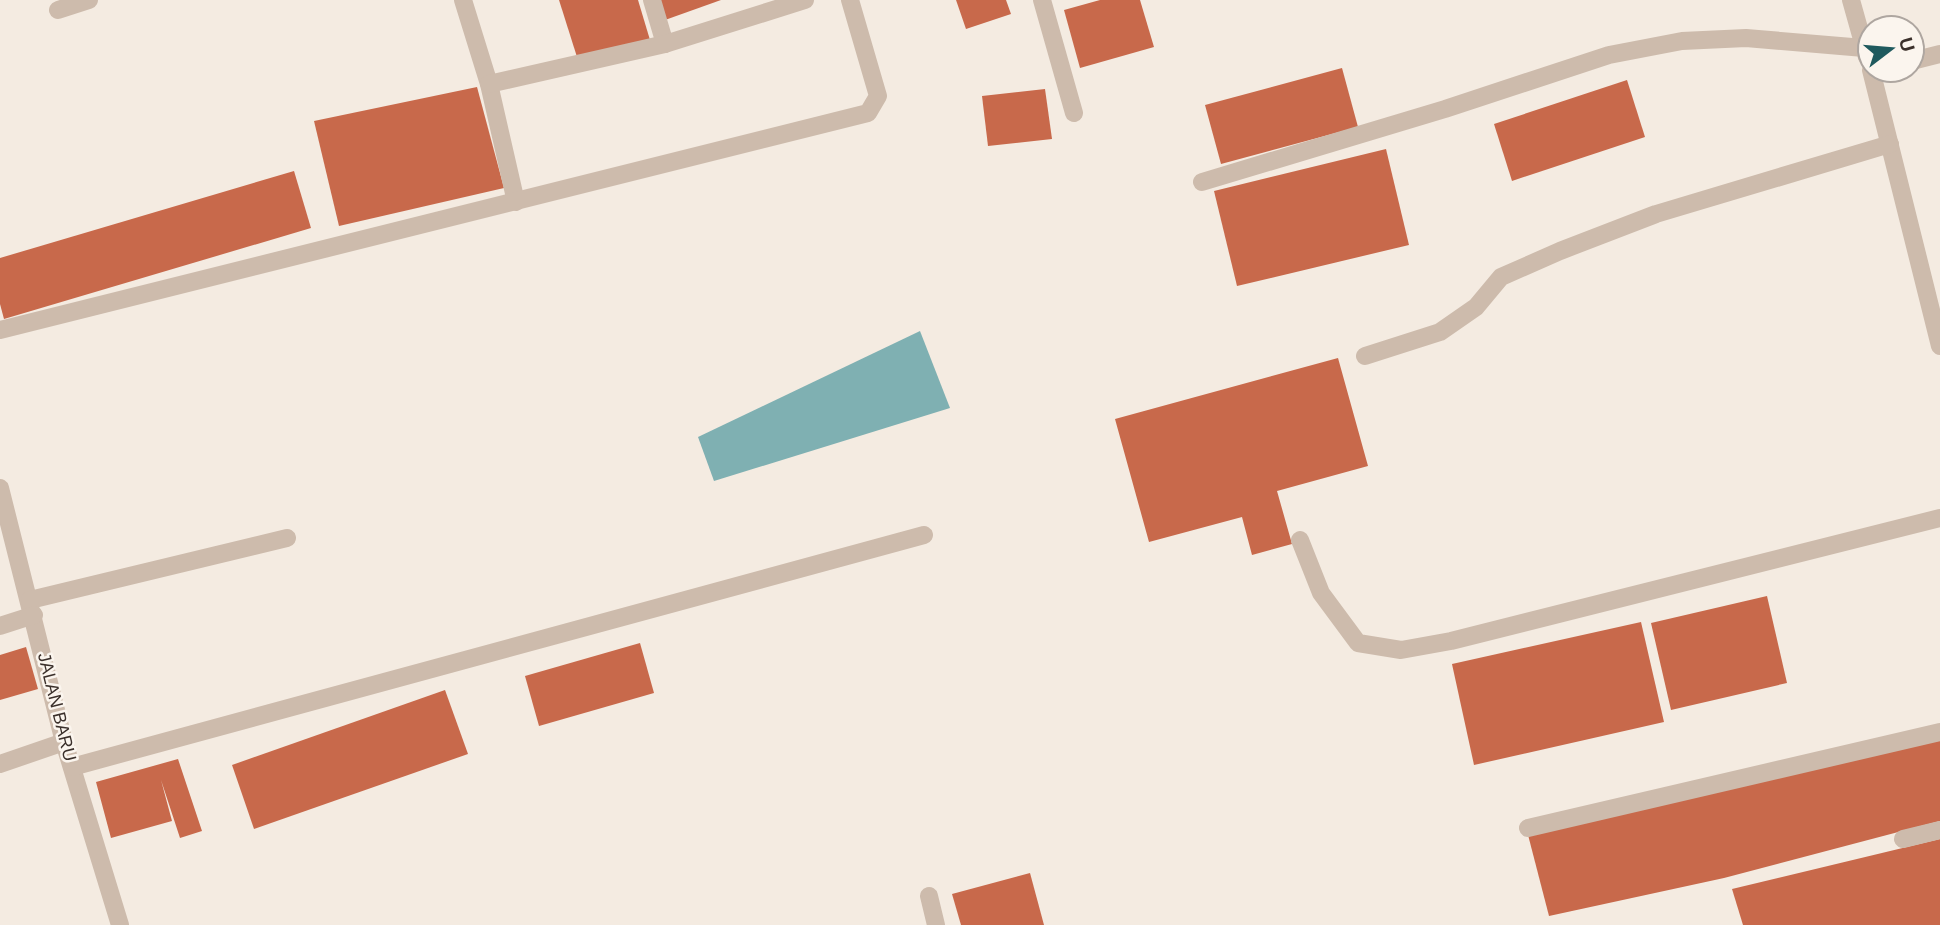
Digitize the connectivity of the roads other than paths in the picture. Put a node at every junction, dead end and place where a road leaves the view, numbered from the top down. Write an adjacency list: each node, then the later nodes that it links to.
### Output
1 (89, 0): 8 (street)
2 (463, 0): 12 (street)
3 (652, 0): 10 (street)
4 (805, 0): 10 (street)
5 (850, 0): 17 (street)
6 (1042, 0): 14 (street)
7 (1851, 0): 9 (street)
8 (58, 10)
9 (1856, 18)
10 (665, 44): 12 (street)
11 (1856, 47): 16 (street)
12 (489, 84): 17 (street)
13 (1875, 84): 15 (street)
14 (1074, 113)
15 (1890, 144): 18 (street); 21 (street)
16 (1202, 182)
17 (516, 202): 19 (street)
18 (1932, 275): 20 (street)
19 (0, 330)
20 (1940, 345)
21 (1365, 356)
22 (0, 488): 27 (street, JALAN BARU)
23 (1940, 518): 26 (street)
24 (924, 535): 32 (street)
25 (287, 538): 27 (street)
26 (1300, 540)
27 (32, 608): 28 (street); 30 (street, JALAN BARU)
28 (0, 626)
29 (1940, 732): 33 (street)
30 (64, 742): 31 (street); 32 (street, JALAN BARU)
31 (0, 764)
32 (72, 767): 37 (street, JALAN BARU)
33 (1528, 828)
34 (1940, 830): 35 (street)
35 (1903, 839)
36 (929, 896): 38 (street)
37 (120, 925)
38 (936, 925)

